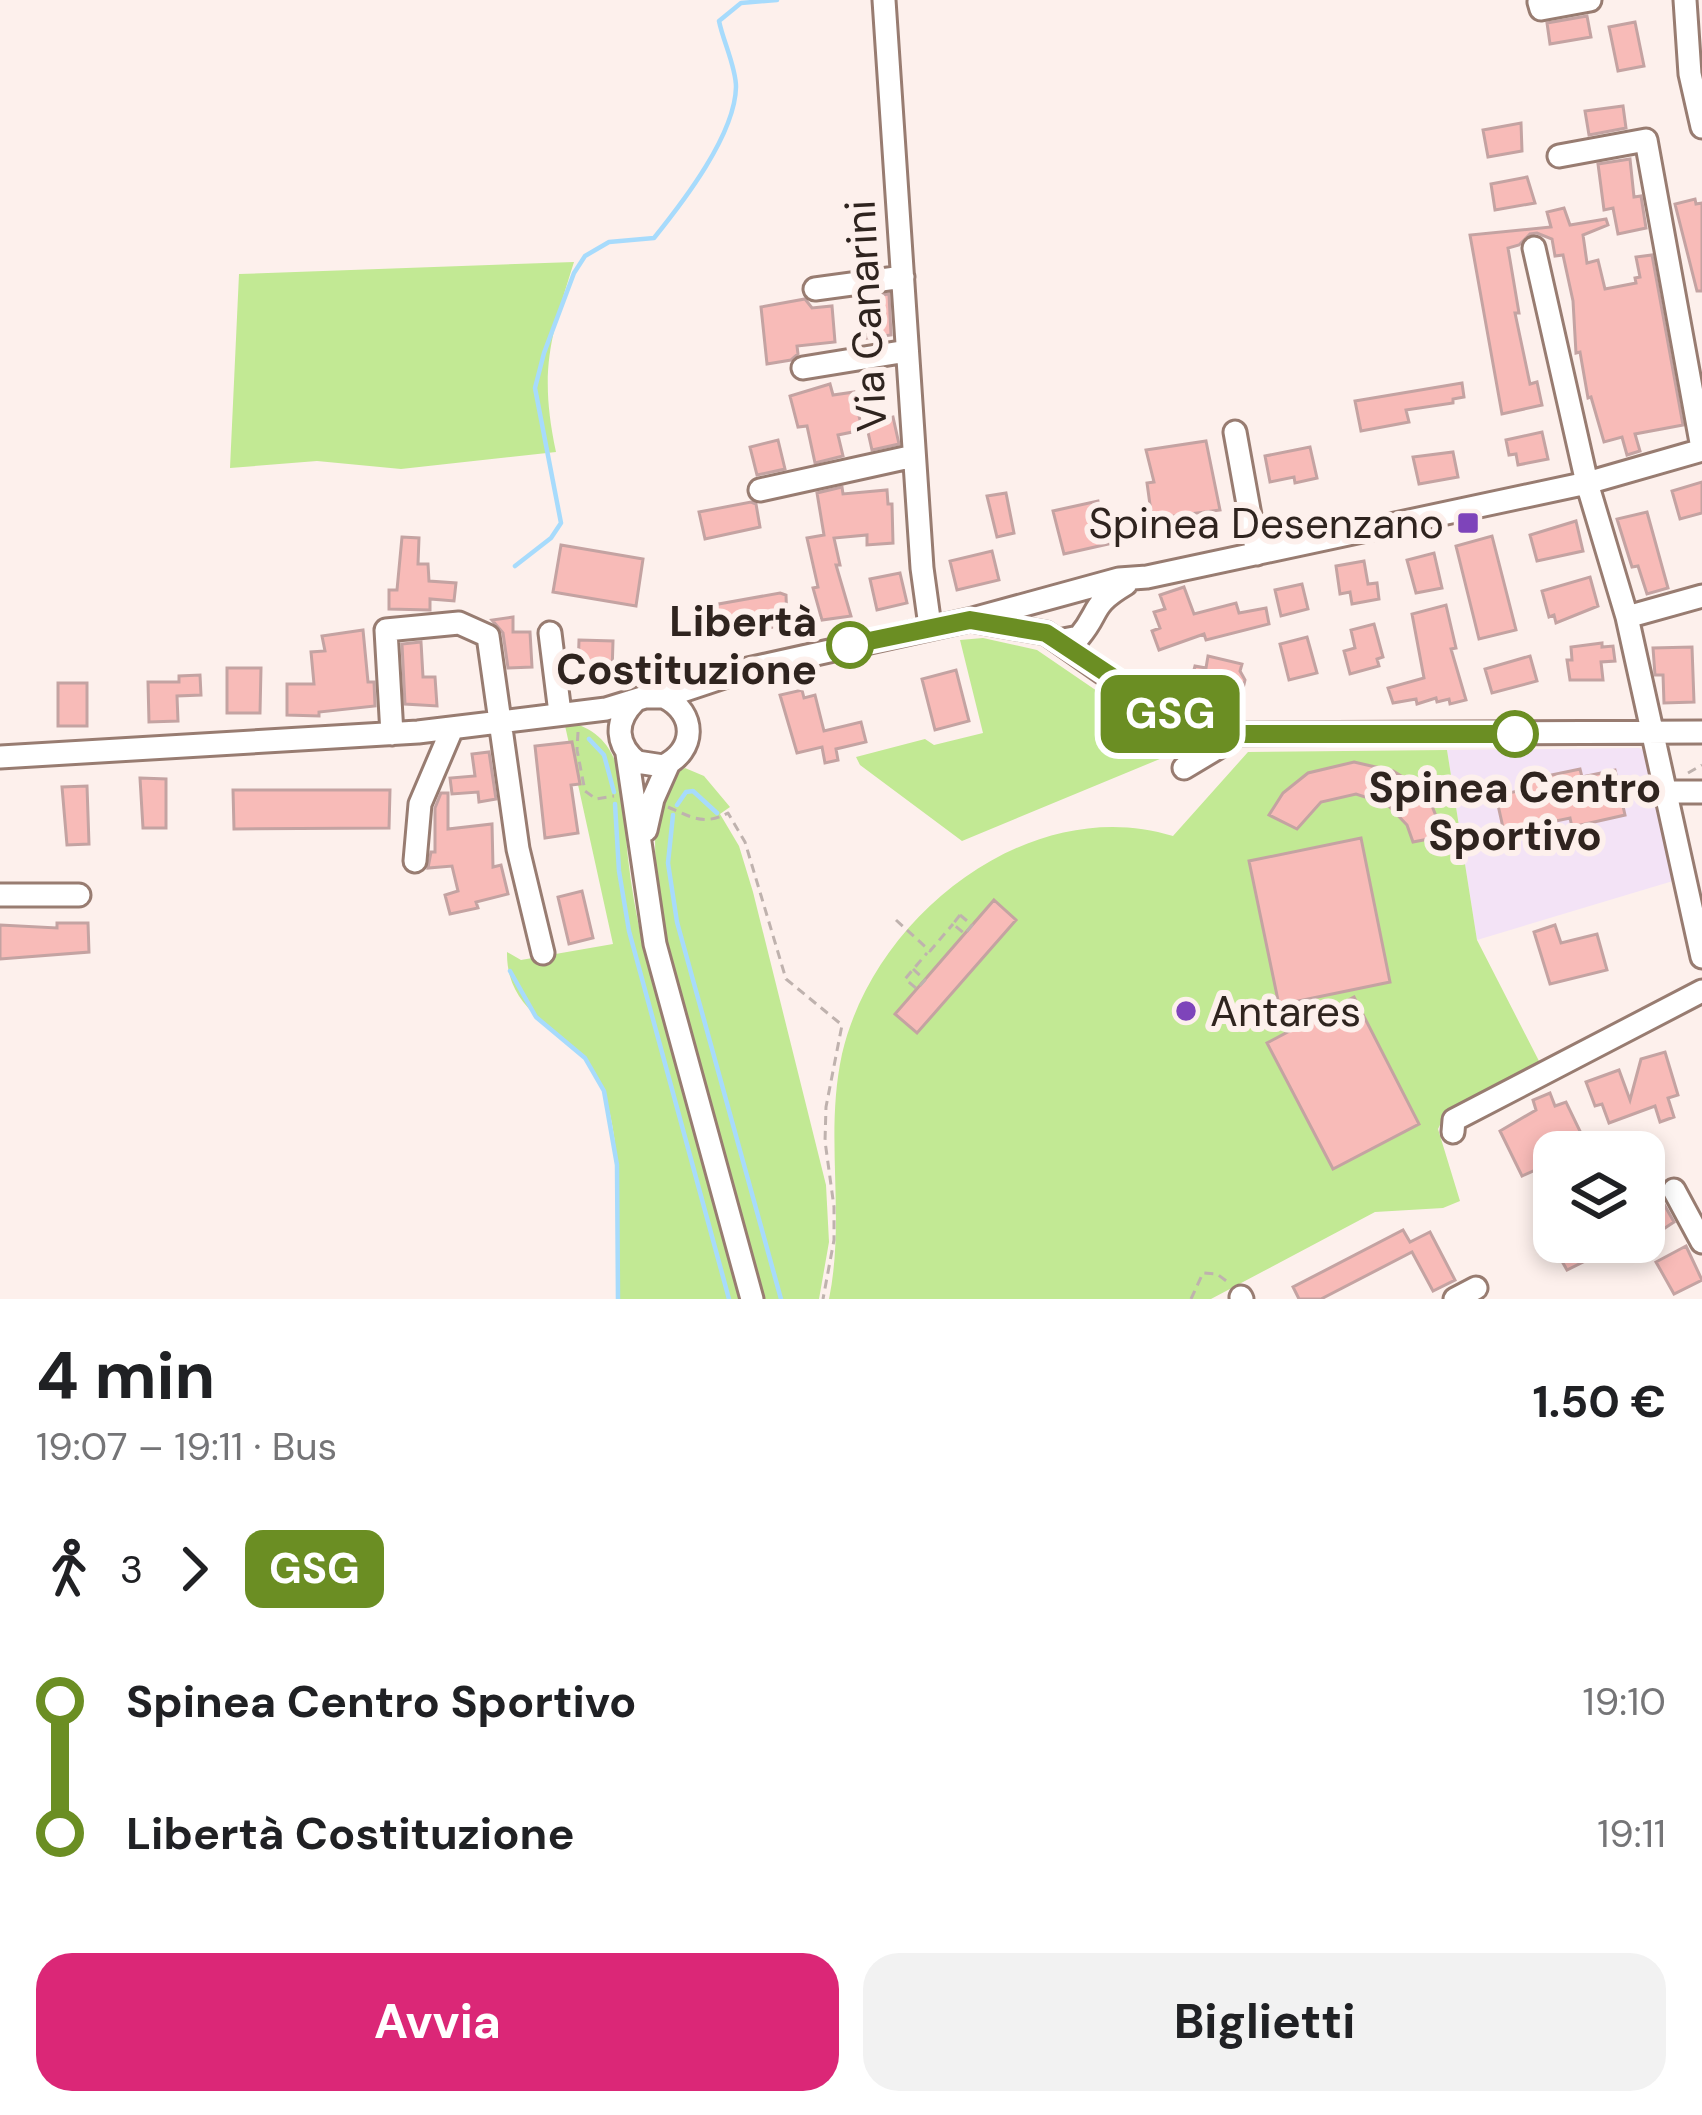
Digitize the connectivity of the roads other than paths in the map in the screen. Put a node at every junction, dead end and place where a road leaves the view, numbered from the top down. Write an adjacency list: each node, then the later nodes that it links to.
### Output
1 (884, 0): 8 (street, Via Canarini)
2 (1590, 0): 4 (street)
3 (1685, 0): 5 (street)
4 (1539, 2)
5 (1702, 127)
6 (1559, 156): 13 (street)
7 (1534, 248): 15 (street)
8 (903, 277): 9 (street); 10 (street, Via Canarini)
9 (815, 289)
10 (907, 351): 11 (street); 14 (street, Via Canarini)
11 (803, 368)
12 (1235, 432): 17 (street)
13 (1702, 449): 15 (street)
14 (914, 456): 16 (street); 24 (street, Via Canarini)
15 (1587, 483): 17 (street); 21 (street)
16 (760, 490)
17 (1257, 554): 18 (street)
18 (1132, 580): 20 (street); 23 (street)
19 (1702, 596): 21 (street)
20 (1058, 597): 22 (street); 23 (street); 26 (street)
21 (1627, 617): 35 (street)
22 (970, 620): 24 (street); 26 (street)
23 (1087, 622): 26 (street); 27 (street)
24 (930, 626): 28 (street)
25 (550, 633): 32 (street)
26 (1052, 637): 27 (street)
27 (1106, 673): 38 (street)
28 (723, 678): 29 (street); 31 (street)
29 (664, 698): 30 (street); 31 (street)
30 (634, 702): 32 (street); 39 (street)
31 (687, 718): 41 (street)
32 (565, 719): 33 (street); 39 (street)
33 (502, 723): 34 (street); 37 (street); 49 (street)
34 (452, 729): 37 (street); 46 (street)
35 (1653, 732): 36 (street); 38 (street); 43 (street)
36 (1702, 732)
37 (392, 734): 40 (street)
38 (1232, 734): 42 (street)
39 (623, 745): 41 (street); 45 (street)
40 (0, 758)
41 (669, 763): 45 (street)
42 (1184, 768)
43 (1666, 792): 44 (street); 50 (street)
44 (1702, 792)
45 (644, 796): 56 (street)
46 (415, 861)
47 (0, 895): 48 (street)
48 (79, 896)
49 (542, 953)
50 (1702, 957)
51 (1702, 991): 52 (street)
52 (1453, 1132)
53 (1674, 1190): 54 (street)
54 (1702, 1242)
55 (1476, 1288): 57 (street)
56 (752, 1299)
57 (1455, 1299)

